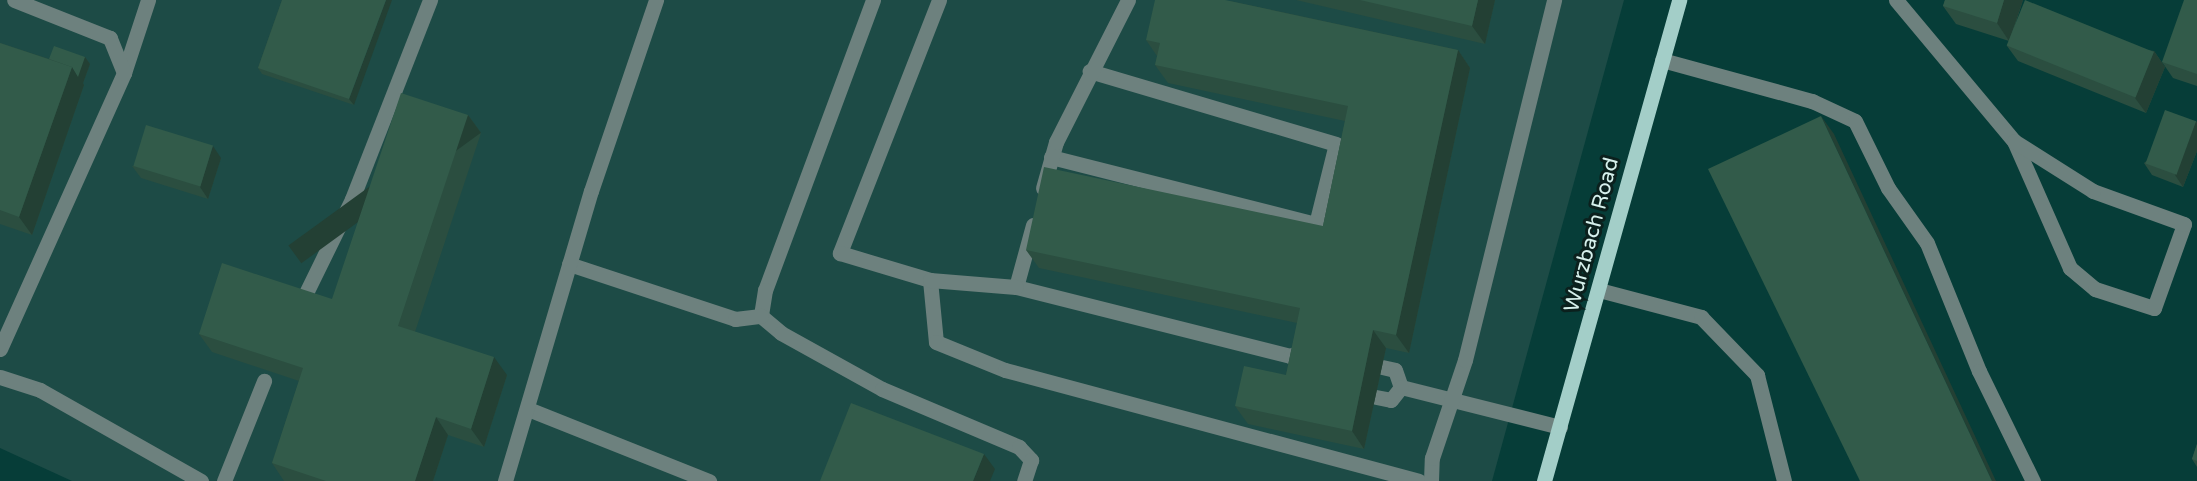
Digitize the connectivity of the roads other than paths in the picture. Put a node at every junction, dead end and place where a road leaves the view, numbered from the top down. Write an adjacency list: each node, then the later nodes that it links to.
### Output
1 (14, 0): 14 (lane)
2 (148, 0): 14 (lane)
3 (430, 0): 21 (lane)
4 (656, 0): 17 (lane)
5 (873, 0): 22 (lane)
6 (939, 0): 18 (lane)
7 (1128, 0): 13 (lane)
8 (1554, 0): 32 (lane)
9 (1679, 0): 12 (main road, Wurzbach Road)
10 (1896, 0): 11 (lane)
11 (1910, 7): 15 (lane)
12 (1662, 60): 20 (main road, Wurzbach Road); 44 (lane)
13 (1090, 71): 16 (lane); 16 (lane)
14 (124, 73): 24 (lane)
15 (2014, 141): 15 (lane)
16 (1051, 157): 19 (lane)
17 (569, 264): 22 (lane); 33 (lane)
18 (930, 280): 19 (lane); 40 (lane)
19 (1016, 287): 25 (lane)
20 (1599, 291): 34 (main road, Wurzbach Road); 43 (lane)
21 (306, 293)
22 (761, 316): 39 (lane)
23 (1308, 348): 25 (lane)
24 (0, 349)
25 (1290, 356): 27 (lane)
26 (1382, 367): 30 (lane)
27 (1298, 371)
28 (0, 377): 35 (lane)
29 (264, 381): 36 (lane)
30 (1401, 387): 31 (lane); 32 (lane)
31 (1376, 397)
32 (1451, 401): 34 (lane); 41 (lane)
33 (528, 409): 37 (lane); 38 (lane)
34 (1560, 427): 42 (main road, Wurzbach Road)
35 (201, 481)
36 (224, 481)
37 (505, 481)
38 (709, 481)
39 (1024, 481)
40 (1418, 481)
41 (1431, 481)
42 (1544, 481)
43 (1785, 481)
44 (2033, 481)

